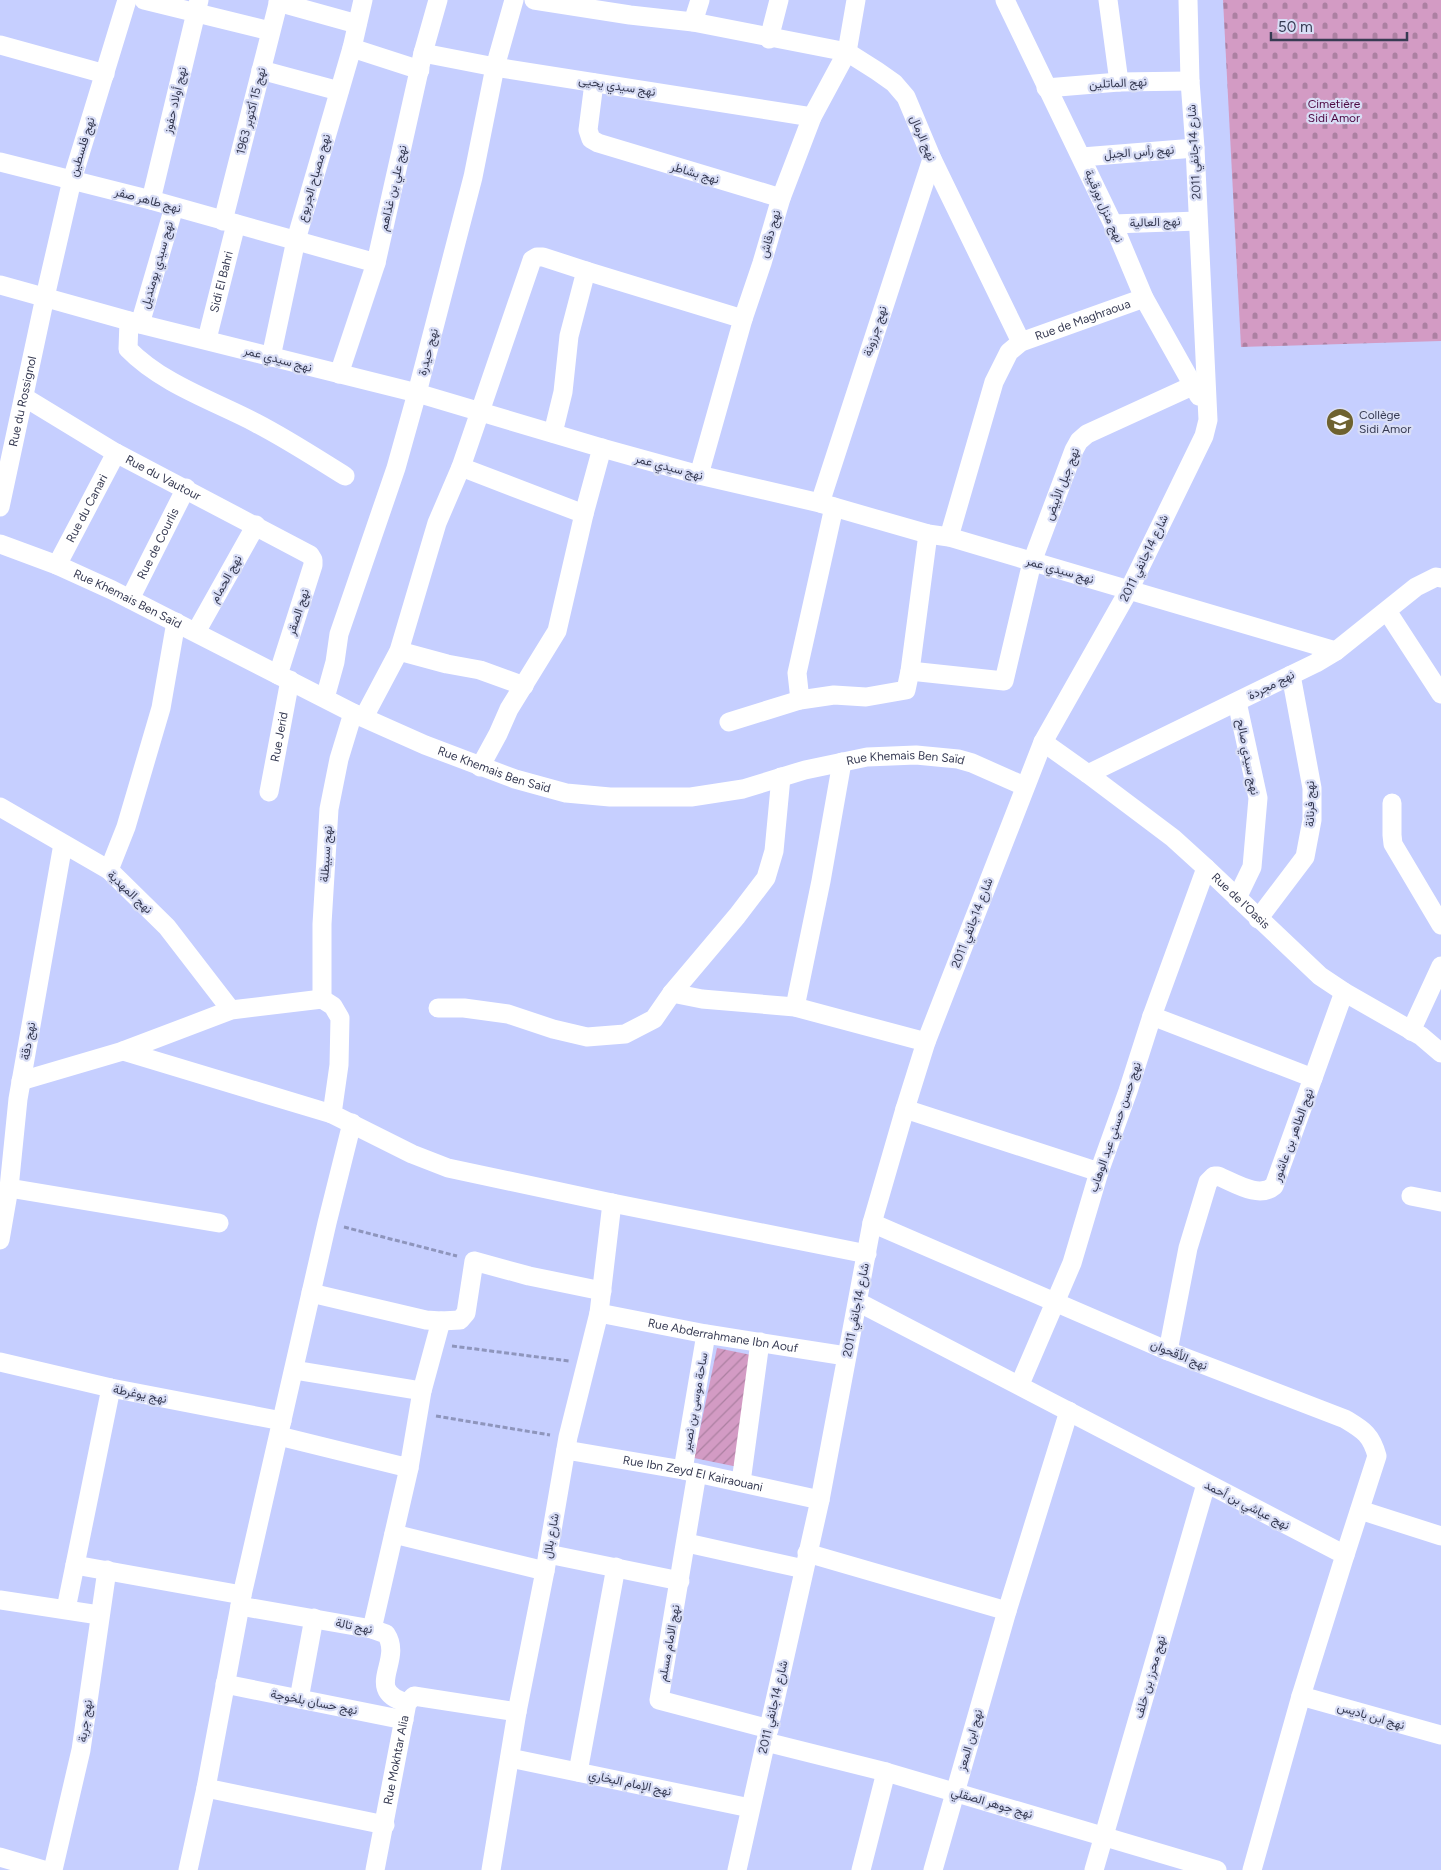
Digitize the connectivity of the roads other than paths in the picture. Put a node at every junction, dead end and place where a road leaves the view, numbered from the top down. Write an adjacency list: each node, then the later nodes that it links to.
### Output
1 (128, 0): 26 (street, نهج فلسطين)
2 (144, 0): 14 (street)
3 (363, 0): 17 (street, نهج مصباح الجربوع)
4 (438, 0): 23 (street, نهج علي بن غذاهم)
5 (514, 0): 24 (street, نهج حيدرة)
6 (700, 0): 16 (street)
7 (779, 0): 19 (street)
8 (856, 0): 22 (street, نهج دقاش)
9 (1005, 0): 30 (street, نهج منزل بورقيبة)
10 (1108, 0): 28 (street)
11 (1188, 0): 27 (street, شارع 14جانفي 2011)
12 (278, 1): 17 (street); 18 (street, نهج 15 أكتوبر 1963)
13 (545, 1): 15 (street, نهج الرمال)
14 (197, 6): 18 (street); 39 (street, نهج أولاد حفوز)
15 (632, 8): 16 (street, نهج الرمال)
16 (693, 22): 19 (street, نهج الرمال)
17 (357, 24): 21 (street, نهج مصباح الجربوع)
18 (270, 31): 25 (street, نهج 15 أكتوبر 1963)
19 (769, 38): 22 (street, نهج الرمال)
20 (0, 45): 26 (street)
21 (352, 48): 23 (street, نهج سيدي يحيى); 31 (street, نهج مصباح الجربوع)
22 (847, 52): 32 (street, نهج دقاش); 35 (street, نهج الرمال)
23 (421, 61): 24 (street, نهج سيدي يحيى); 45 (street, نهج علي بن غذاهم)
24 (495, 67): 29 (street, نهج سيدي يحيى); 57 (street, نهج حيدرة)
25 (261, 70): 31 (street); 42 (street, نهج 15 أكتوبر 1963)
26 (105, 74): 37 (street, نهج فلسطين)
27 (1190, 81): 28 (street, نهج الماتلين); 33 (street, شارع 14جانفي 2011)
28 (1119, 82): 30 (street, نهج الماتلين)
29 (594, 83): 32 (street, نهج سيدي يحيى); 38 (street, نهج بشاطر)
30 (1046, 88): 34 (street, نهج منزل بورقيبة)
31 (339, 91): 44 (street, نهج مصباح الجربوع)
32 (812, 117): 38 (street, نهج دقاش)
33 (1196, 148): 34 (street, نهج رأس الجبل); 41 (street, شارع 14جانفي 2011)
34 (1082, 157): 43 (street, نهج منزل بورقيبة)
35 (932, 159): 53 (street, نهج الرمال); 68 (street, نهج جرزونة)
36 (0, 162): 37 (street, نهج طاهر صفر)
37 (72, 180): 39 (street, نهج طاهر صفر); 48 (street, نهج فلسطين)
38 (781, 198): 50 (street, نهج دقاش)
39 (151, 200): 40 (street, نهج طاهر صفر)
40 (174, 207): 42 (street, نهج طاهر صفر); 51 (street, نهج سيدي بومنديل)
41 (1198, 221): 43 (street, نهج العالية); 59 (street, شارع 14جانفي 2011)
42 (229, 223): 44 (street, نهج طاهر صفر); 52 (street, Sidi El Bahri)
43 (1113, 224): 49 (street, نهج منزل بورقيبة)
44 (296, 240): 45 (street, نهج طاهر صفر); 54 (street, نهج مصباح الجربوع)
45 (376, 263): 55 (street, نهج علي بن غذاهم)
46 (586, 272): 50 (street); 60 (street, نهج سبيطلة); 61 (street)
47 (0, 285): 48 (street, نهج سيدي عمر)
48 (44, 297): 51 (street, نهج سيدي عمر); 58 (street, Rue du Rossignol)
49 (1144, 298): 53 (street, Rue de Maghraoua); 56 (street, نهج منزل بورقيبة)
50 (743, 319): 65 (street, نهج دقاش)
51 (135, 322): 52 (street, نهج سيدي عمر); 66 (street, نهج سيدي بومنديل)
52 (207, 339): 54 (street, نهج سيدي عمر)
53 (1021, 342): 73 (street)
54 (271, 357): 55 (street, نهج سيدي عمر)
55 (339, 374): 57 (street, نهج سيدي عمر)
56 (1192, 386): 59 (street, نهج منزل بورقيبة); 76 (street, نهج جبل الأبيض)
57 (417, 393): 60 (street, نهج سيدي عمر); 91 (street, نهج حيدرة)
58 (24, 397): 63 (street, Rue du Vautour); 69 (street, Rue du Rossignol)
59 (1208, 408): 79 (street, شارع 14جانفي 2011)
60 (480, 412): 61 (street, نهج سيدي عمر); 64 (street, نهج سبيطلة)
61 (554, 433): 62 (street, نهج سيدي عمر)
62 (602, 448): 65 (street, نهج سيدي عمر); 70 (street)
63 (116, 452): 67 (street, Rue du Vautour); 77 (street, Rue du Canari)
64 (461, 467): 70 (street); 84 (street, نهج سبيطلة)
65 (699, 475): 68 (street, نهج سيدي عمر)
66 (345, 476)
67 (186, 488): 71 (street, Rue du Vautour); 80 (street, Rue de Courlis)
68 (827, 505): 72 (street, نهج سيدي عمر); 92 (street, نهج جرزونة)
69 (0, 507)
70 (584, 514): 89 (street)
71 (256, 525): 75 (street, Rue du Vautour); 83 (street, نهج الحمام)
72 (928, 534): 73 (street, نهج سيدي عمر); 86 (street)
73 (949, 537): 76 (street, نهج سيدي عمر)
74 (0, 544): 77 (street, Rue Khemais Ben Saïd)
75 (306, 552): 88 (street, نهج الصقر)
76 (1032, 562): 79 (street, نهج سيدي عمر); 86 (street, نهج جبل الأبيض)
77 (56, 565): 80 (street, Rue Khemais Ben Saïd)
78 (1441, 578): 81 (street, نهج مجردة)
79 (1129, 590): 85 (street, نهج سيدي عمر); 96 (street, شارع 14جانفي 2011)
80 (130, 599): 82 (street, Rue Khemais Ben Saïd)
81 (1387, 611): 85 (street, نهج مجردة); 90 (street)
82 (176, 622): 83 (street, Rue Khemais Ben Saïd); 107 (street)
83 (196, 632): 88 (street, Rue Khemais Ben Saïd)
84 (399, 651): 89 (street); 94 (street, نهج سبيطلة)
85 (1336, 651): 87 (street, نهج مجردة)
86 (910, 671): 92 (street)
87 (1291, 675): 93 (street, نهج مجردة); 109 (street, نهج فرنانة)
88 (284, 678): 91 (street, Rue Khemais Ben Saïd); 102 (street, Rue Jerid)
89 (524, 686): 98 (street)
90 (1441, 694)
91 (325, 698): 94 (street, Rue Khemais Ben Saïd)
92 (800, 700): 95 (street)
93 (1237, 702): 99 (street, نهج مجردة); 108 (street, نهج سيدي صالح)
94 (359, 715): 98 (street, Rue Khemais Ben Saïd); 114 (street, نهج سبيطلة)
95 (729, 722)
96 (1042, 742): 99 (street, Rue de l'Oasis); 101 (street, شارع 14جانفي 2011)
97 (842, 762): 100 (street, Rue Khemais Ben Saïd); 101 (street, Rue Khemais Ben Saïd); 115 (street)
98 (480, 767): 100 (street, Rue Khemais Ben Saïd)
99 (1088, 774): 106 (street, Rue de l'Oasis)
100 (782, 777): 113 (street)
101 (1024, 786): 120 (street, شارع 14جانفي 2011)
102 (269, 792)
103 (1392, 804): 110 (street)
104 (0, 808): 105 (street, نهج المهدية)
105 (63, 844): 107 (street, نهج المهدية); 124 (street, نهج دقة)
106 (1206, 868): 108 (street, Rue de l'Oasis); 118 (street, نهج حسن حسني عبد الوهاب)
107 (108, 870): 117 (street, نهج المهدية)
108 (1237, 898): 109 (street, Rue de l'Oasis)
109 (1258, 919): 112 (street, Rue de l'Oasis)
110 (1441, 925)
111 (1441, 966): 119 (street)
112 (1344, 992): 119 (street, Rue de l'Oasis); 123 (street, نهج الطاهر بن عاشور)
113 (672, 993): 115 (street); 116 (street)
114 (322, 999): 117 (street); 126 (street)
115 (795, 1007): 120 (street)
116 (438, 1008)
117 (231, 1010): 121 (street)
118 (1152, 1016): 123 (street); 128 (street, نهج حسن حسني عبد الوهاب)
119 (1411, 1031): 122 (street, Rue de l'Oasis)
120 (926, 1042): 125 (street, شارع 14جانفي 2011)
121 (123, 1051): 124 (street); 126 (street)
122 (1441, 1053)
123 (1314, 1078): 145 (street, نهج الطاهر بن عاشور)
124 (13, 1095): 129 (street, نهج دقة)
125 (904, 1109): 128 (street); 134 (street, شارع 14جانفي 2011)
126 (332, 1114): 127 (street)
127 (352, 1122): 132 (street); 138 (street)
128 (1098, 1172): 140 (street, نهج حسن حسني عبد الوهاب)
129 (9, 1188): 133 (street); 135 (street, نهج دقة)
130 (1411, 1196): 131 (street)
131 (1441, 1202)
132 (612, 1203): 136 (street); 137 (street, شارع بلال)
133 (220, 1223)
134 (872, 1223): 136 (street, شارع 14جانفي 2011); 140 (street, نهج الأقحوان)
135 (0, 1240)
136 (867, 1254): 139 (street, شارع 14جانفي 2011)
137 (602, 1291): 141 (street, شارع بلال); 142 (street)
138 (311, 1293): 142 (street); 148 (street)
139 (858, 1302): 146 (street, شارع 14جانفي 2011); 149 (street, نهج عياشي بن أحمد)
140 (1055, 1303): 145 (street, نهج الأقحوان); 149 (street, نهج حسن حسني عبد الوهاب)
141 (599, 1313): 143 (street, Rue Abderrahmane Ibn Aouf); 154 (street, شارع بلال)
142 (441, 1321): 151 (street)
143 (706, 1334): 144 (street, Rue Abderrahmane Ibn Aouf); 156 (street, ساحة موسى بن نصير)
144 (760, 1342): 146 (street, Rue Abderrahmane Ibn Aouf); 157 (street)
145 (1168, 1351): 160 (street, نهج الأقحوان)
146 (846, 1356): 159 (street, شارع 14جانفي 2011)
147 (0, 1362): 150 (street, نهج يوغرطة)
148 (294, 1370): 151 (street); 153 (street)
149 (1020, 1384): 152 (street, نهج عياشي بن أحمد)
150 (112, 1388): 153 (street, نهج يوغرطة); 167 (street)
151 (422, 1391): 155 (street)
152 (1069, 1411): 158 (street, نهج عياشي بن أحمد); 174 (street, نهج ابن المعز)
153 (280, 1428): 155 (street, نهج يوغرطة); 172 (street)
154 (567, 1444): 156 (street, Rue Ibn Zeyd El Kairaouani); 166 (street, شارع بلال)
155 (409, 1468): 161 (street)
156 (690, 1472): 157 (street, Rue Ibn Zeyd El Kairaouani); 163 (street, نهج الامام مسلم)
157 (741, 1482): 159 (street, Rue Ibn Zeyd El Kairaouani)
158 (1206, 1484): 164 (street, نهج عياشي بن أحمد); 192 (street, نهج محرز بن خلف)
159 (820, 1500): 165 (street, شارع 14جانفي 2011)
160 (1360, 1510): 162 (street); 164 (street, نهج الأقحوان)
161 (394, 1534): 166 (street); 177 (street)
162 (1441, 1536)
163 (687, 1543): 165 (street); 170 (street, نهج الامام مسلم)
164 (1345, 1555): 179 (street)
165 (806, 1561): 174 (street); 184 (street, شارع 14جانفي 2011)
166 (546, 1562): 168 (street); 182 (street, شارع بلال)
167 (74, 1565): 169 (street, نهج تالة); 173 (street)
168 (616, 1567): 170 (street); 186 (street)
169 (107, 1570): 172 (street, نهج تالة); 175 (street, نهج جربة)
170 (680, 1580): 184 (street, نهج الامام مسلم)
171 (0, 1600): 173 (street)
172 (241, 1600): 176 (street, نهج تالة); 178 (street)
173 (66, 1610): 175 (street)
174 (1007, 1611): 189 (street, نهج ابن المعز)
175 (100, 1615): 194 (street, نهج جربة)
176 (314, 1618): 177 (street, نهج تالة); 180 (street)
177 (372, 1629): 181 (street, نهج تالة)
178 (225, 1684): 180 (street, نهج حسان بلخوجة); 188 (street)
179 (1301, 1696): 183 (street, نهج ابن باديس); 203 (street)
180 (299, 1698): 181 (street, نهج حسان بلخوجة)
181 (405, 1712): 182 (street, Rue Mokhtar Alia); 191 (street, Rue Mokhtar Alia)
182 (517, 1712): 185 (street, شارع بلال)
183 (1441, 1735)
184 (767, 1736): 187 (street, نهج جوهر الصقلي); 190 (street, شارع 14جانفي 2011)
185 (510, 1758): 186 (street, نهج الإمام البخاري); 195 (street, شارع بلال)
186 (578, 1772): 190 (street, نهج الإمام البخاري)
187 (886, 1772): 189 (street, نهج جوهر الصقلي); 199 (street)
188 (206, 1788): 191 (street); 196 (street)
189 (955, 1792): 192 (street, نهج جوهر الصقلي); 200 (street, نهج ابن المعز)
190 (750, 1808): 198 (street, شارع 14جانفي 2011)
191 (385, 1824): 197 (street, Rue Mokhtar Alia)
192 (1104, 1836): 201 (street, نهج محرز بن خلف); 202 (street, نهج جوهر الصقلي)
193 (0, 1857): 194 (street)
194 (42, 1869)
195 (494, 1869)
196 (188, 1870)
197 (375, 1870)
198 (737, 1870)
199 (861, 1870)
200 (933, 1870)
201 (1094, 1870)
202 (1217, 1870)
203 (1252, 1870)

